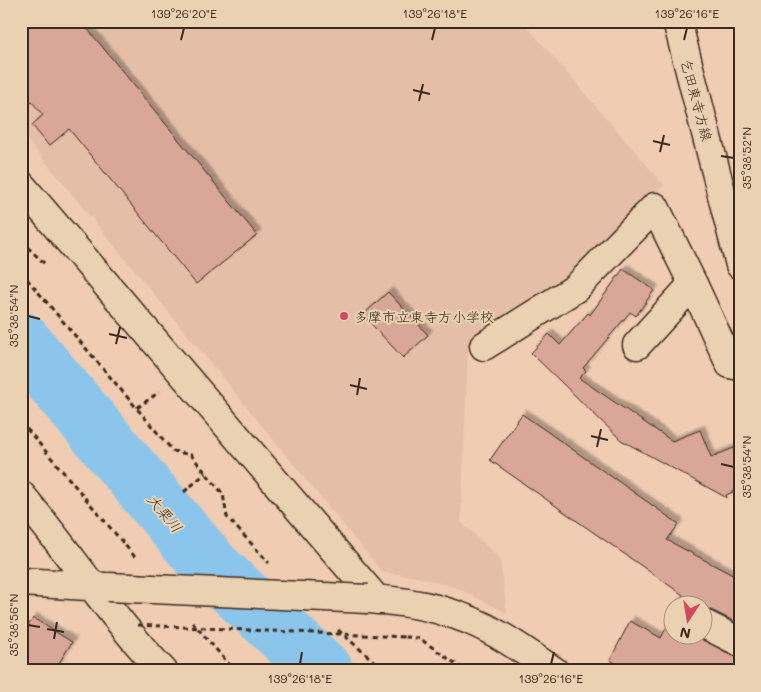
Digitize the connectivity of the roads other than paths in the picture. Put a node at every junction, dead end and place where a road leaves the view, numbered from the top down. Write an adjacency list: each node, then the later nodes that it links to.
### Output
1 (677, 21): 3 (street, 乞田東寺方線)
2 (21, 186): 11 (street)
3 (740, 265)
4 (693, 284): 5 (street); 6 (street); 7 (street)
5 (484, 346)
6 (637, 346)
7 (740, 366)
8 (21, 495): 10 (street)
9 (21, 582): 10 (street)
10 (100, 587): 11 (street, bridge); 14 (street)
11 (372, 600): 15 (street)
12 (714, 629): 13 (street)
13 (740, 642)
14 (164, 671)
15 (554, 671)

